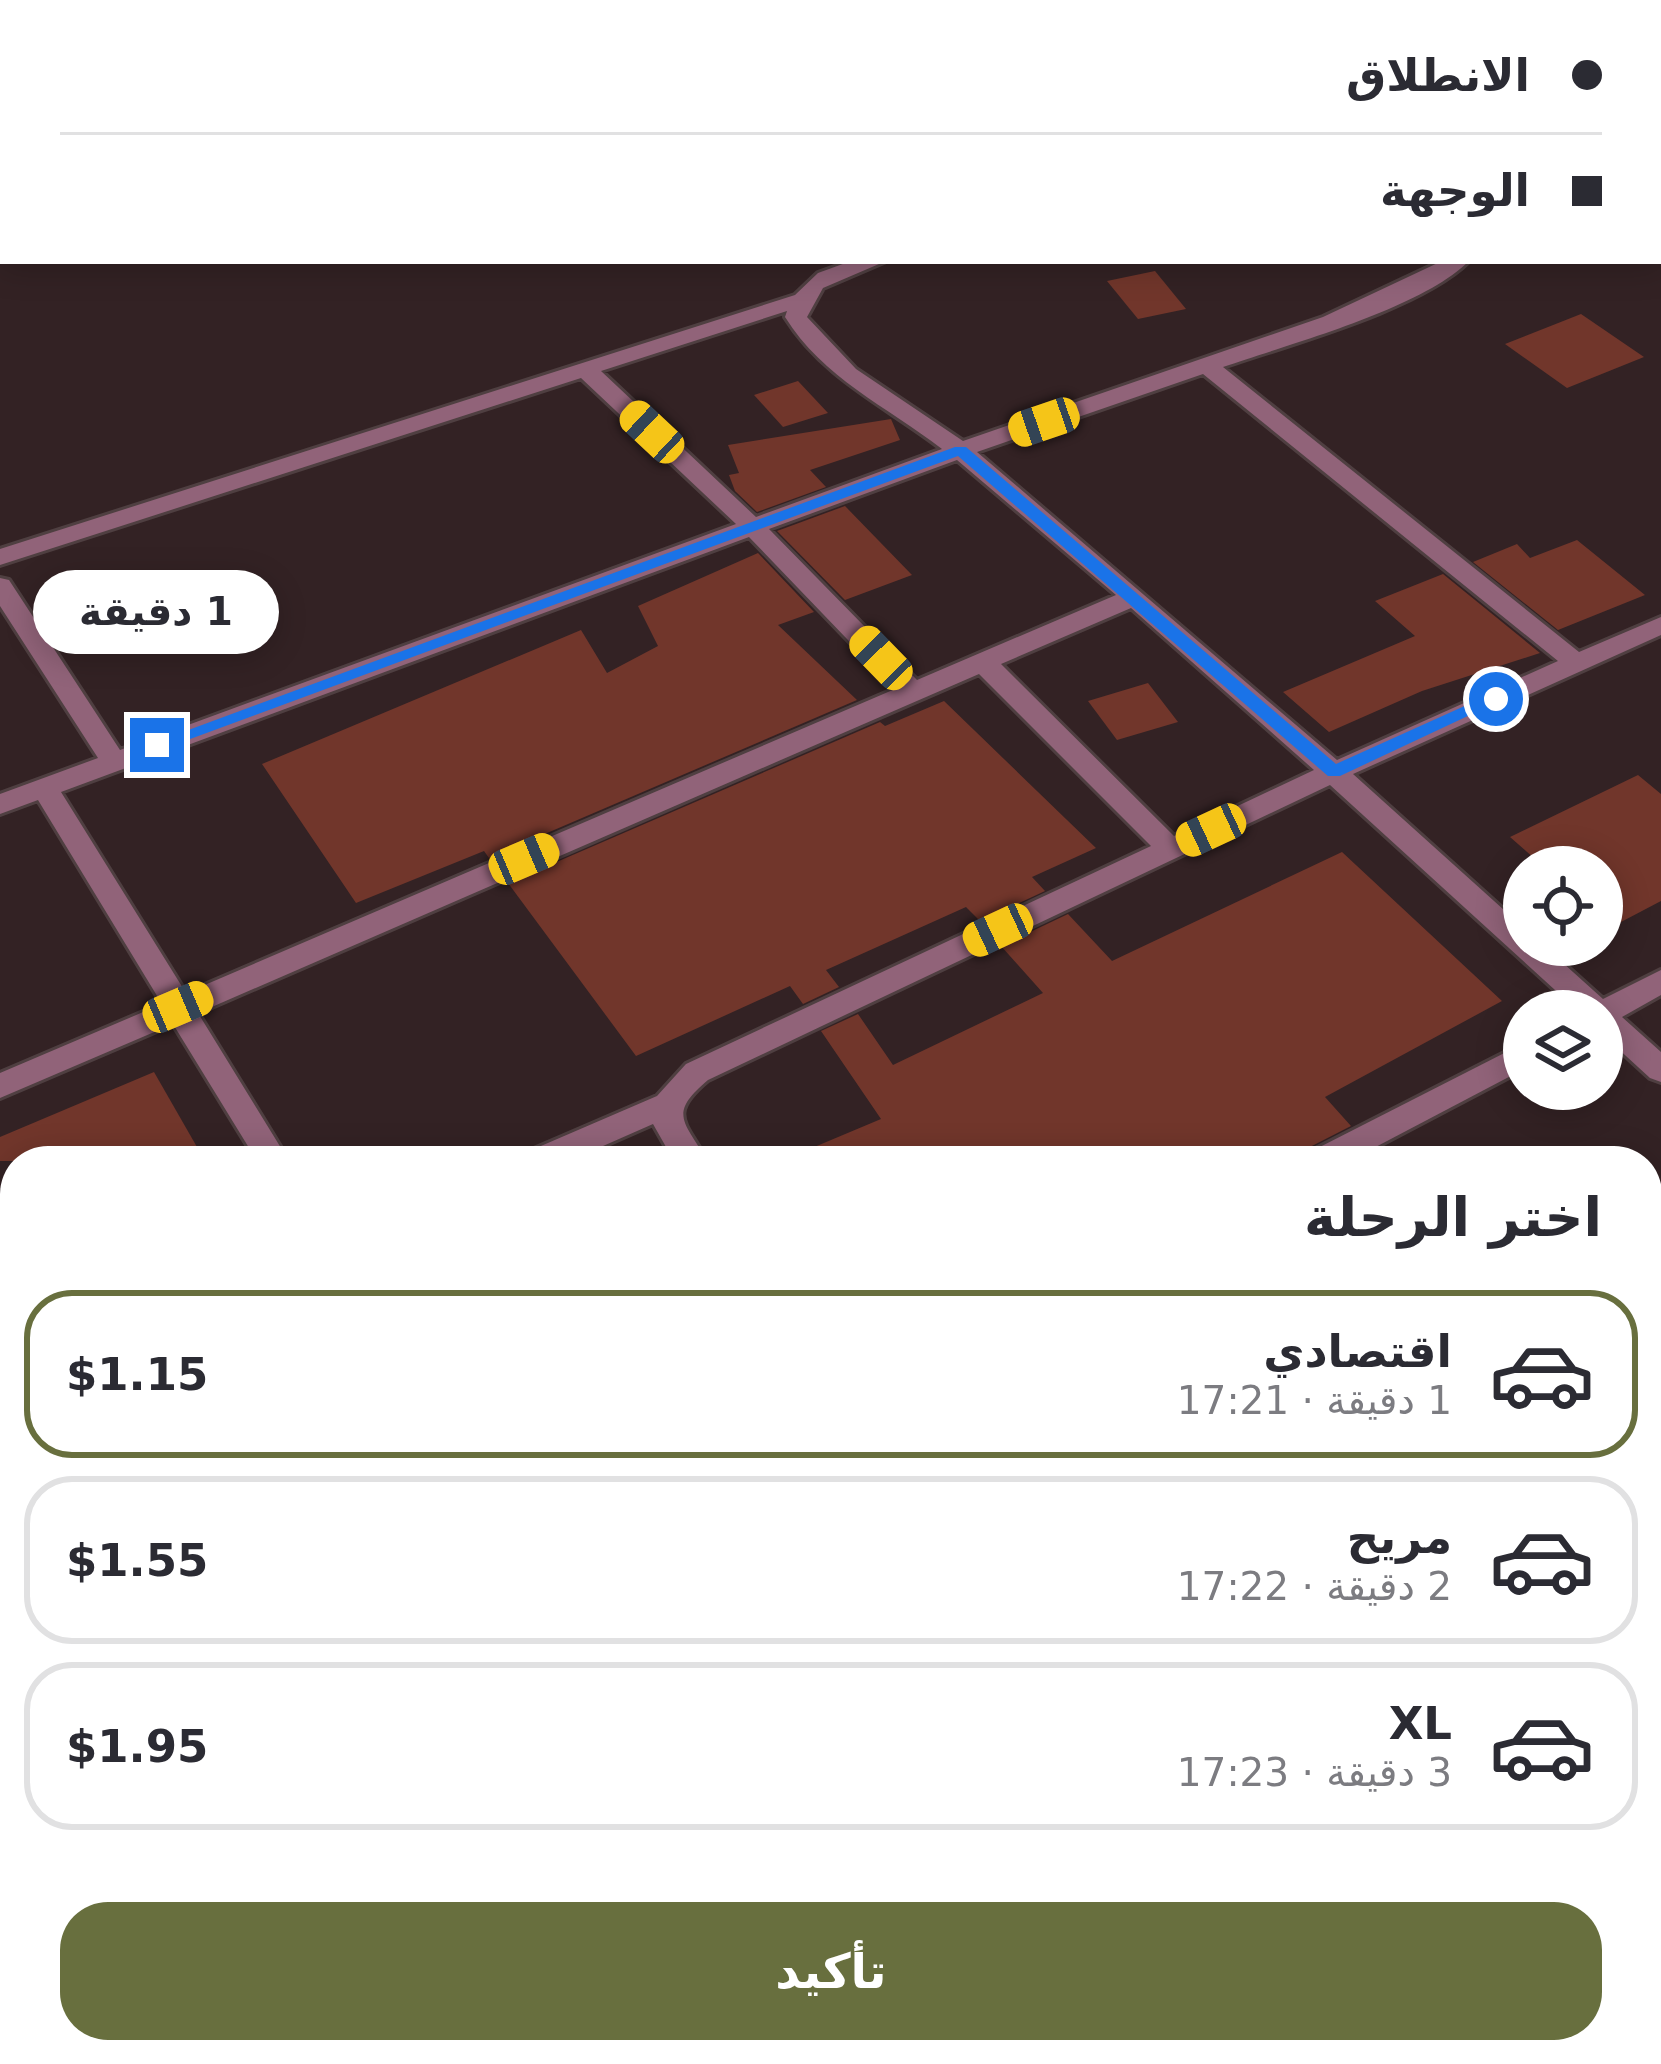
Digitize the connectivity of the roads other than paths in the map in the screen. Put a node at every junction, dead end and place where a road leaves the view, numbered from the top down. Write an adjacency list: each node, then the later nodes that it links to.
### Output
1 (865, 264): 3 (street)
2 (1453, 264): 4 (street)
3 (800, 300): 5 (street); 6 (street)
4 (1207, 365): 6 (street); 13 (street)
5 (585, 369): 7 (street); 8 (street)
6 (961, 450): 7 (street); 10 (street)
7 (753, 527): 14 (street); 15 (street)
8 (0, 557)
9 (0, 586): 15 (street)
10 (1131, 598): 12 (street); 16 (street)
11 (1661, 625): 13 (street)
12 (983, 662): 14 (street); 19 (street)
13 (1576, 663): 16 (street)
14 (913, 692): 23 (street)
15 (115, 761): 17 (street)
16 (1334, 772): 19 (street); 21 (street)
17 (44, 787): 18 (street); 23 (street)
18 (0, 804)
19 (1171, 849): 28 (street)
20 (1661, 981): 22 (street)
21 (1574, 990)
22 (1623, 1002)
23 (178, 1007): 27 (street); 29 (street)
24 (1623, 1035): 26 (street)
25 (1503, 1066): 32 (street)
26 (1661, 1070)
27 (0, 1086)
28 (666, 1105): 30 (street); 31 (street)
29 (264, 1146)
30 (572, 1146)
31 (682, 1146)
32 (1351, 1146)

